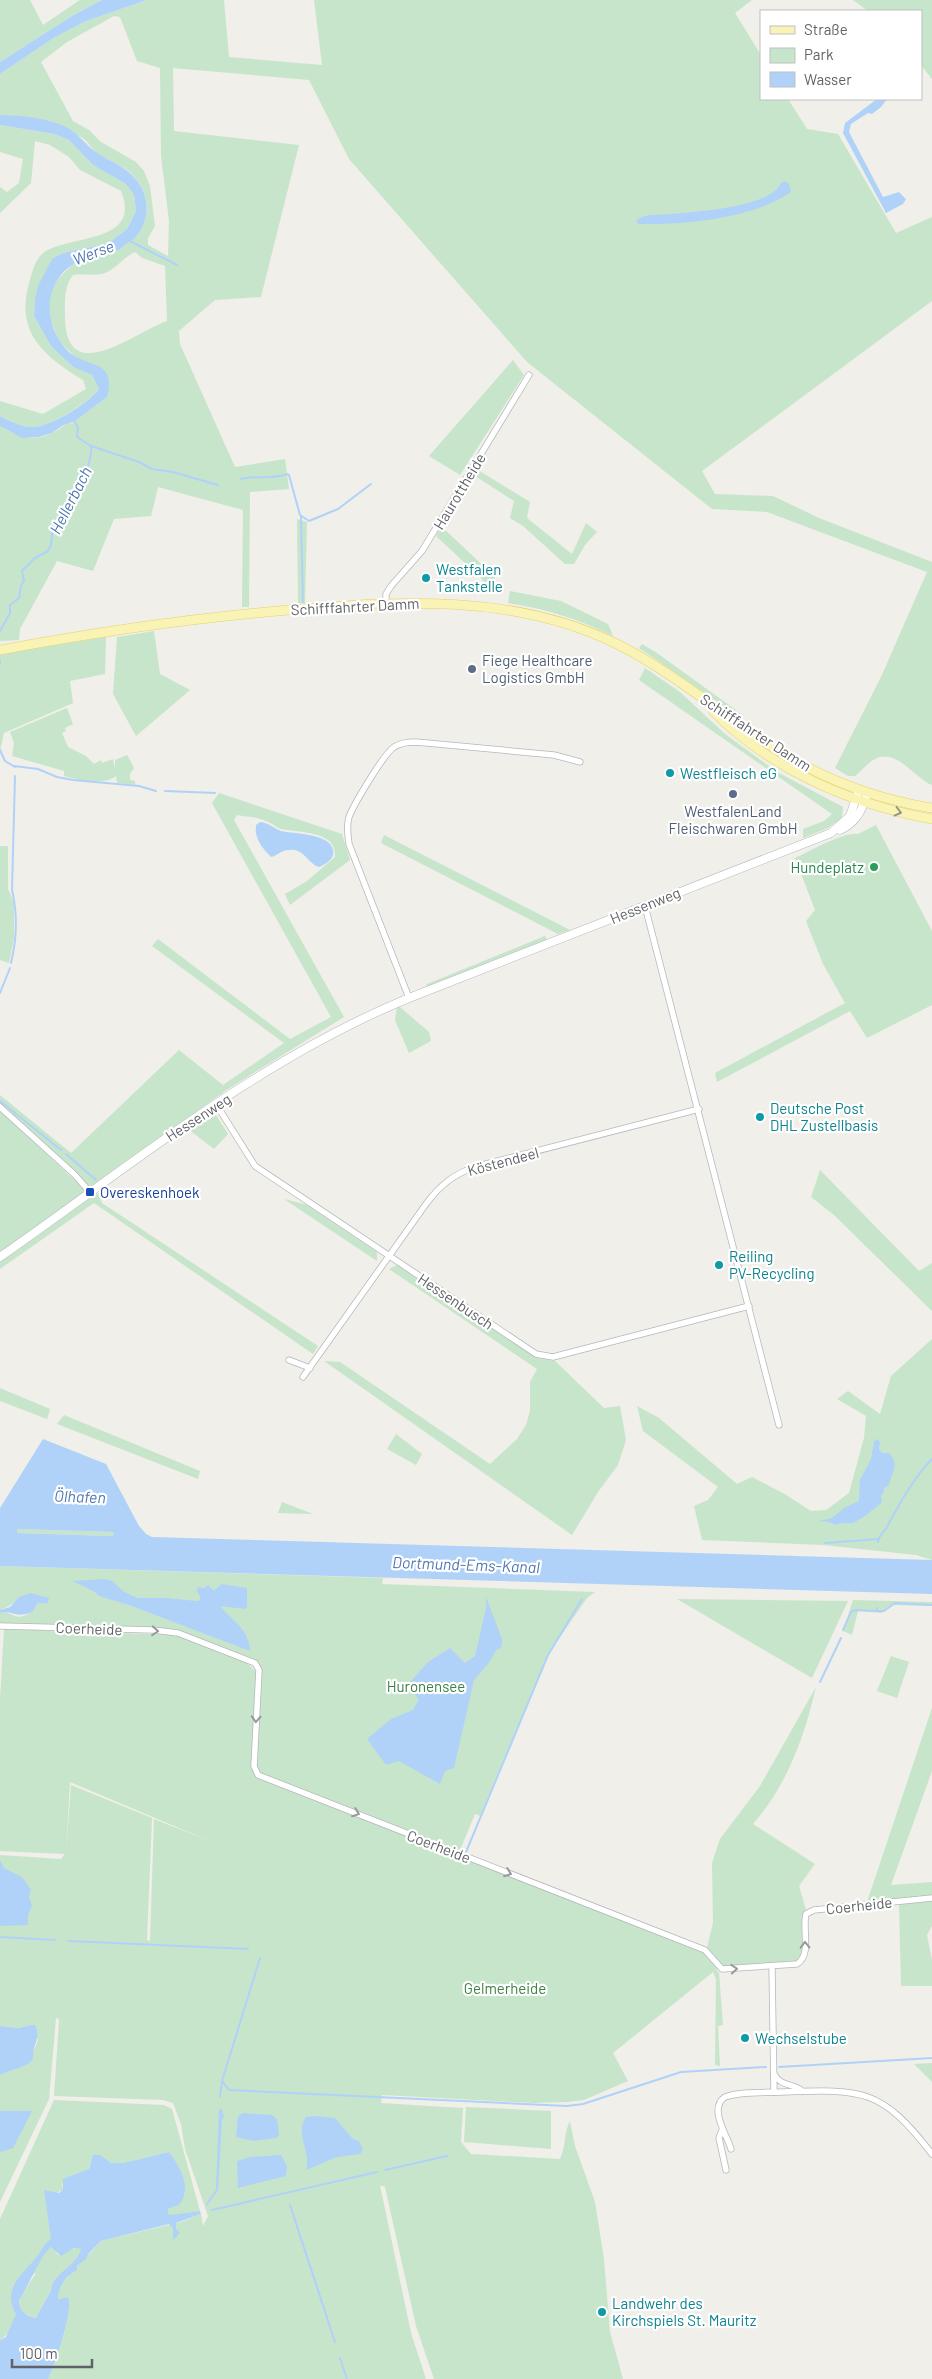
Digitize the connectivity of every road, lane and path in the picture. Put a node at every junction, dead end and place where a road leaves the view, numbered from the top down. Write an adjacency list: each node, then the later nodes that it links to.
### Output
1 (529, 375): 2 (street, Haurottheide)
2 (386, 603): 3 (main road, Schifffahrter Damm); 4 (main road, Schifffahrter Damm)
3 (0, 650)
4 (694, 692): 6 (main road, Schifffahrter Damm); 7 (main road, Schifffahrter Damm)
5 (580, 762): 11 (street)
6 (863, 791): 7 (street, Hessenweg); 8 (main road, Schifffahrter Damm)
7 (860, 801): 9 (main road, Schifffahrter Damm, one-way to 9); 10 (street, Hessenweg)
8 (932, 808)
9 (932, 819)
10 (645, 906): 11 (street, Hessenweg); 14 (street)
11 (409, 998): 12 (street, Hessenweg)
12 (216, 1104): 15 (street, Hessenweg); 16 (street, Hessenbusch)
13 (0, 1107): 15 (street)
14 (698, 1109): 16 (street, Köstendeel); 18 (street)
15 (90, 1192): 17 (street, Hessenweg)
16 (390, 1256): 18 (street, Hessenbusch); 20 (street, Köstendeel)
17 (0, 1257)
18 (749, 1306): 22 (street)
19 (289, 1360): 20 (street)
20 (310, 1368): 21 (street, Köstendeel)
21 (303, 1377)
22 (779, 1425)
23 (0, 1626): 25 (street, Coerheide, one-way to 25)
24 (932, 1898): 25 (street, Coerheide, one-way to 24)
25 (772, 1967): 26 (street)
26 (774, 2074): 27 (street); 28 (street)
27 (802, 2091): 28 (street); 31 (street)
28 (774, 2092): 29 (street)
29 (722, 2130): 30 (street); 32 (street)
30 (731, 2149)
31 (932, 2154)
32 (726, 2170)

